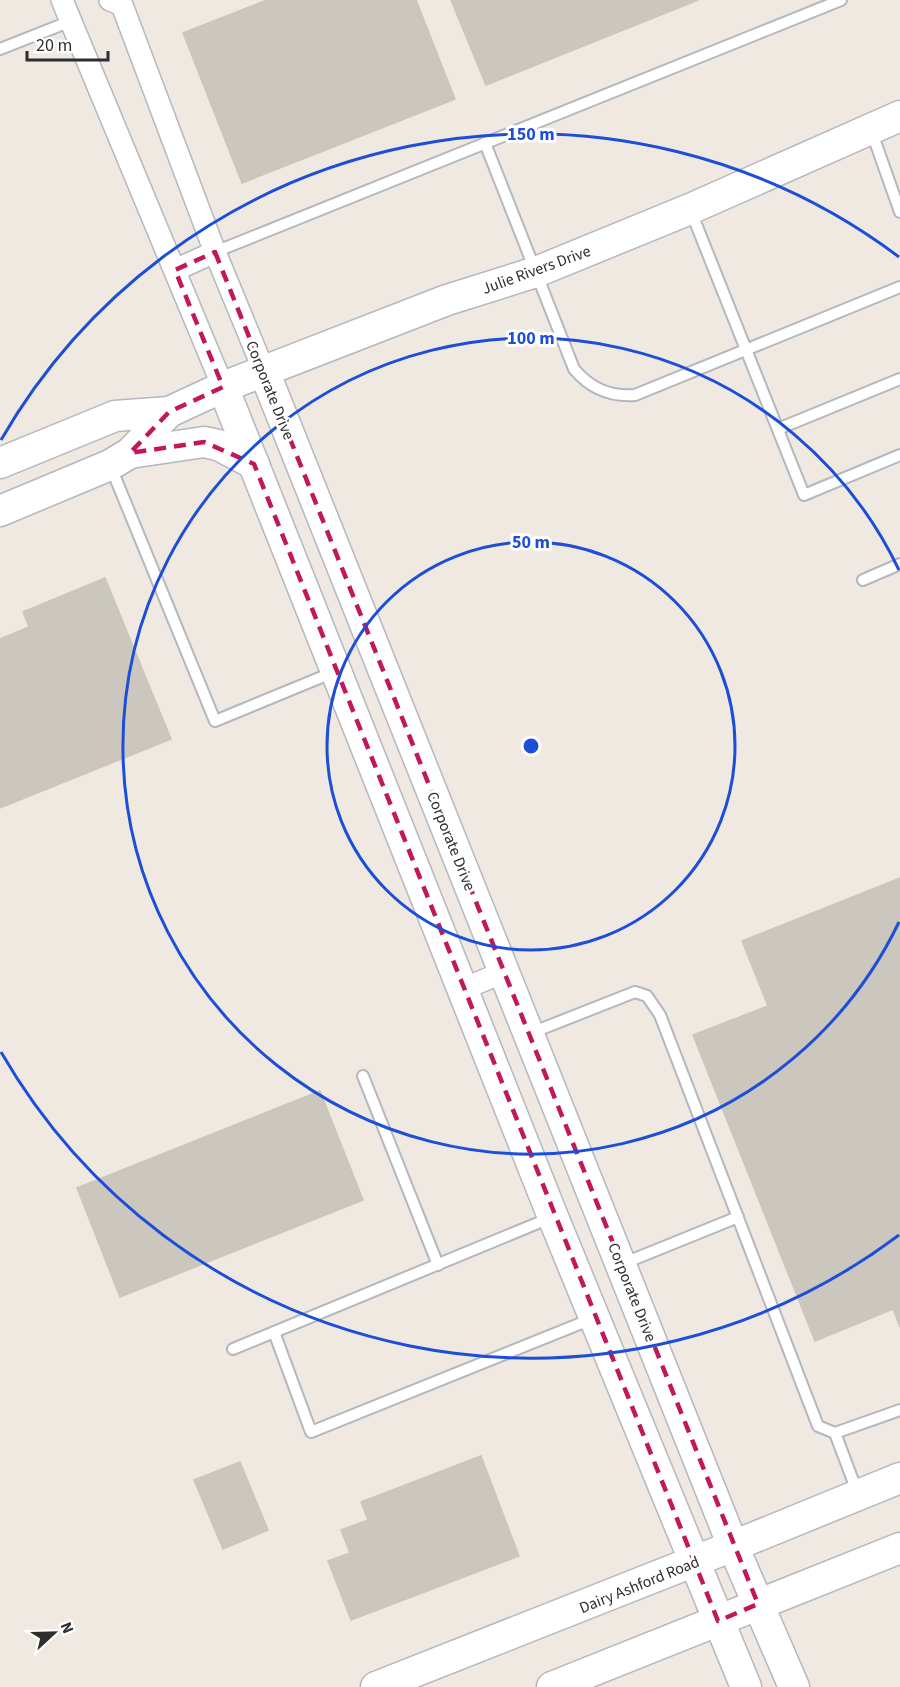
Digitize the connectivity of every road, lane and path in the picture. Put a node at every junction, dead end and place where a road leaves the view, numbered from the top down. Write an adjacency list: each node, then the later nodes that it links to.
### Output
1 (62, 0): 4 (street)
2 (841, 0): 8 (lane)
3 (122, 2): 11 (street, Corporate Drive)
4 (71, 21): 5 (lane); 12 (street)
5 (0, 49)
6 (900, 116): 7 (street, Julie Rivers Drive)
7 (871, 128): 9 (street, Julie Rivers Drive); 10 (lane)
8 (486, 143): 11 (lane); 13 (lane)
9 (690, 209): 13 (street, Julie Rivers Drive); 15 (lane)
10 (900, 212)
11 (215, 252): 12 (street); 16 (street, Corporate Drive)
12 (175, 270): 18 (street)
13 (537, 272): 15 (lane); 16 (street, Julie Rivers Drive)
14 (900, 287): 15 (lane)
15 (746, 349): 20 (lane)
16 (264, 371): 18 (street, Julie Rivers Drive); 29 (street, Corporate Drive)
17 (900, 379): 20 (lane)
18 (224, 387): 19 (street, Julie Rivers Drive); 24 (street)
19 (169, 412): 22 (street, Julie Rivers Drive); 23 (street, Julie Rivers Drive)
20 (778, 429): 21 (lane)
21 (900, 455)
22 (120, 459): 24 (street); 25 (street, Julie Rivers Drive); 28 (lane)
23 (0, 463)
24 (254, 464): 28 (street)
25 (0, 512)
26 (900, 564): 27 (lane)
27 (863, 580)
28 (336, 671): 30 (street)
29 (504, 972): 30 (street); 31 (street, Corporate Drive)
30 (463, 989): 33 (street)
31 (528, 1034): 34 (lane); 35 (street, Corporate Drive)
32 (363, 1076): 36 (lane)
33 (554, 1217): 36 (lane); 37 (street)
34 (738, 1217): 35 (lane); 41 (lane)
35 (622, 1264): 44 (street, Corporate Drive)
36 (438, 1265): 38 (lane)
37 (594, 1318): 38 (lane); 46 (street)
38 (274, 1332): 39 (lane)
39 (233, 1349)
40 (900, 1410): 41 (lane)
41 (834, 1433): 43 (lane)
42 (900, 1478): 43 (street, Dairy Ashford Road)
43 (858, 1495): 44 (street, Dairy Ashford Road)
44 (733, 1546): 46 (street, Dairy Ashford Road); 47 (street, Corporate Drive)
45 (900, 1548): 47 (street)
46 (694, 1562): 48 (street); 49 (street, Dairy Ashford Road)
47 (758, 1604): 48 (street); 52 (street, Corporate Drive)
48 (717, 1621): 50 (street); 51 (street)
49 (376, 1687)
50 (552, 1687)
51 (746, 1687)
52 (794, 1687)

